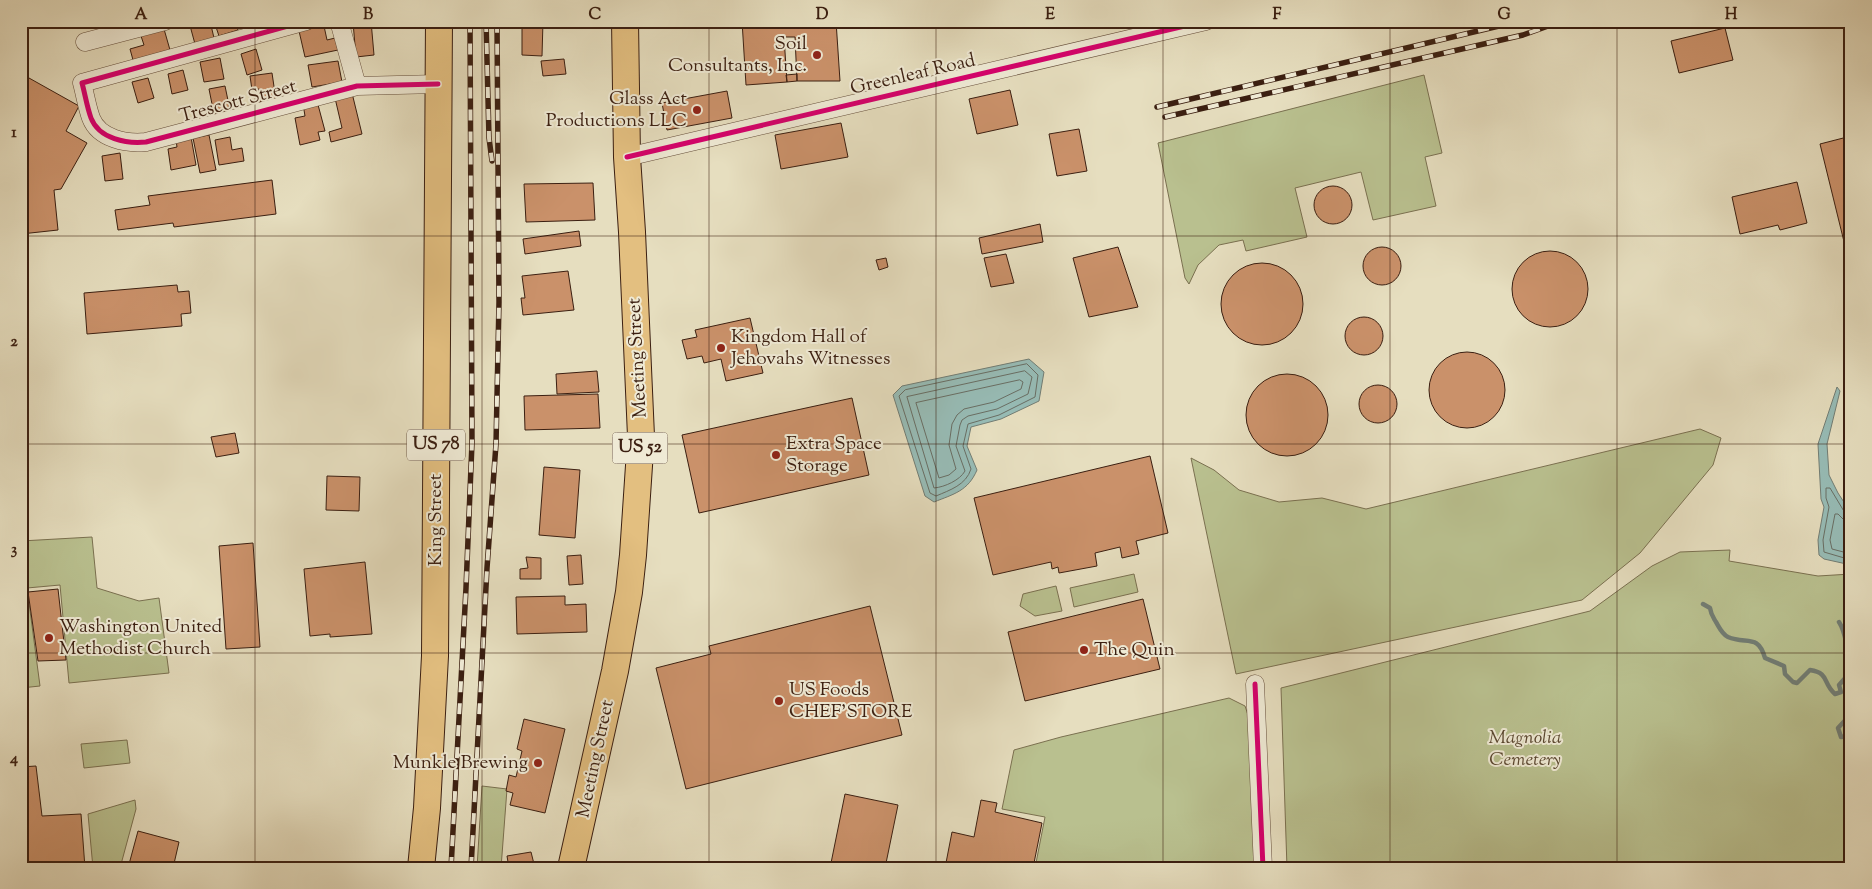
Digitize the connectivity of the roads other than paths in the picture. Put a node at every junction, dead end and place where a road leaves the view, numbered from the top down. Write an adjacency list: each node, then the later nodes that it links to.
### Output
1 (165, 21): 7 (street)
2 (306, 21): 9 (street, Trescott Street)
3 (339, 21): 9 (street)
4 (439, 21): 8 (main road, King Street / US 78)
5 (625, 21): 10 (main road, Meeting Street / US 52)
6 (1206, 21): 10 (street, Greenleaf Road)
7 (85, 42)
8 (438, 84): 9 (street, Trescott Street); 12 (main road, King Street / US 78)
9 (357, 86)
10 (626, 157): 13 (main road, Meeting Street / US 52)
11 (1255, 684): 14 (street)
12 (421, 868)
13 (571, 868)
14 (1263, 868)

